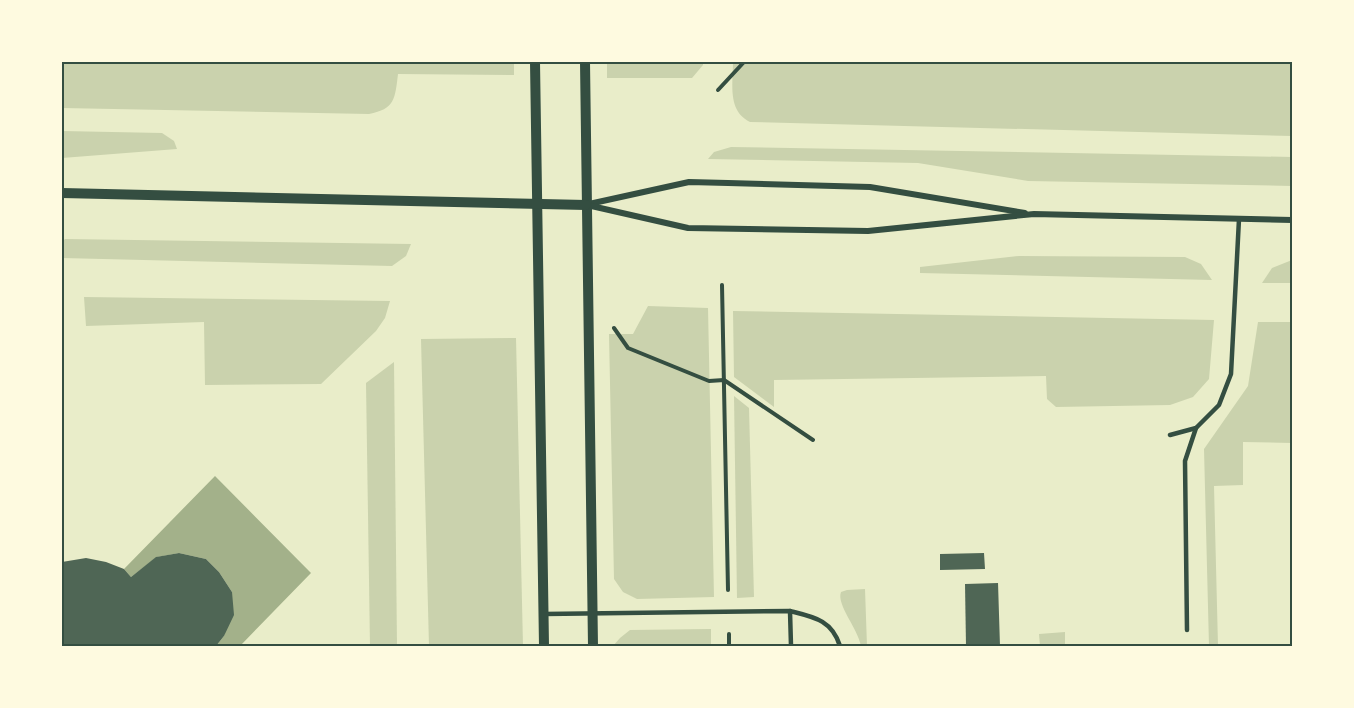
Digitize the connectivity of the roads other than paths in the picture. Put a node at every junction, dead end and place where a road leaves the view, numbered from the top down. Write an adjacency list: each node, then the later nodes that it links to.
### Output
1 (535, 62): 4 (street)
2 (585, 62): 5 (street)
3 (62, 194): 4 (street)
4 (536, 204): 5 (street); 13 (street)
5 (586, 205): 6 (street); 6 (street); 12 (street)
6 (1034, 214): 7 (street)
7 (1239, 219): 8 (street); 9 (lane)
8 (1293, 220)
9 (1196, 428): 10 (lane); 14 (lane)
10 (1170, 435)
11 (790, 611): 12 (lane); 17 (lane); 18 (lane)
12 (593, 613): 13 (lane); 16 (street)
13 (544, 614): 15 (street)
14 (1187, 630)
15 (544, 646)
16 (593, 646)
17 (791, 646)
18 (840, 646)

